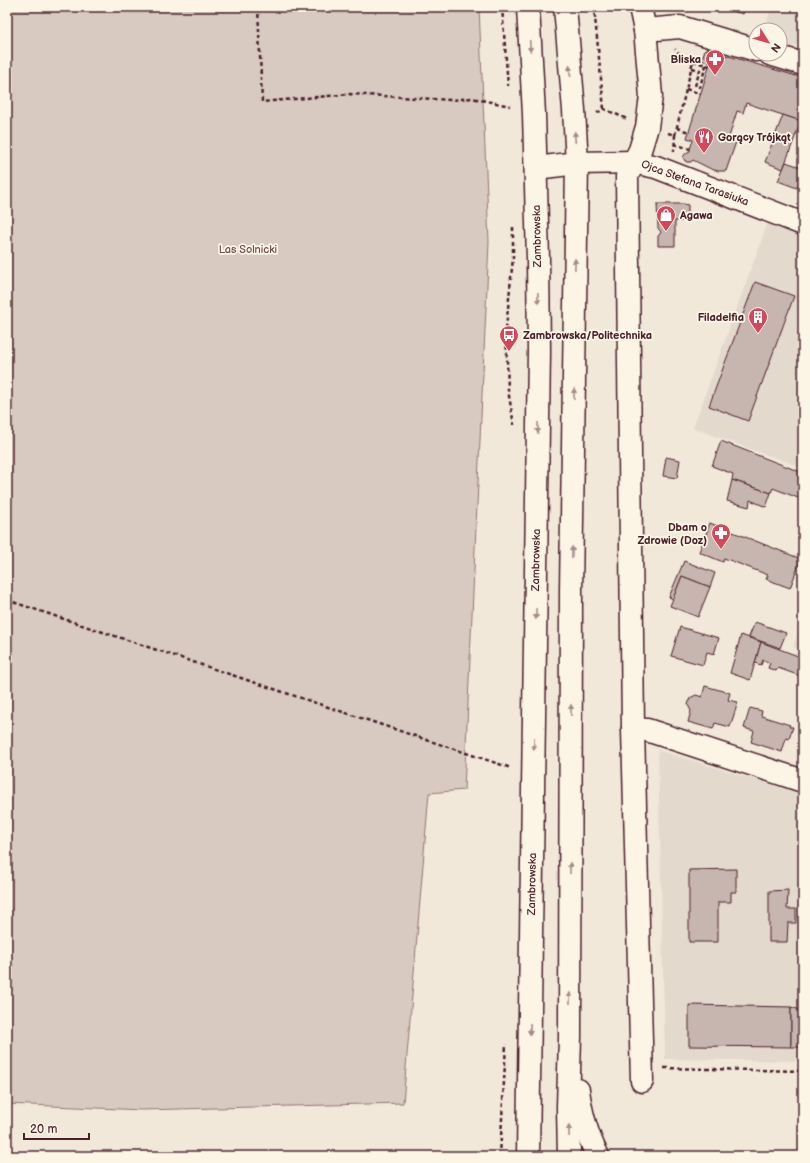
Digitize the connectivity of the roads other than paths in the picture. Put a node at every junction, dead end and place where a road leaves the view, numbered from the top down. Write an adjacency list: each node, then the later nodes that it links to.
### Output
1 (528, 7): 10 (main road, Zambrowska, one-way to 10)
2 (565, 7): 9 (main road, one-way to 2)
3 (640, 7): 4 (main road)
4 (645, 30): 5 (main road); 8 (main road)
5 (748, 48)
6 (788, 59): 7 (main road)
7 (803, 64)
8 (634, 162): 9 (main road, Ojca Stefana Tarasiuka); 11 (main road, Ojca Stefana Tarasiuka); 12 (main road)
9 (577, 164): 10 (main road, Ojca Stefana Tarasiuka); 14 (main road, one-way to 9)
10 (536, 168): 16 (main road, Zambrowska, one-way to 16)
11 (803, 224)
12 (633, 730): 13 (main road); 15 (main road)
13 (803, 781)
14 (570, 1037): 17 (main road, one-way to 14); 18 (main road)
15 (642, 1081)
16 (528, 1156)
17 (569, 1156)
18 (598, 1156)

